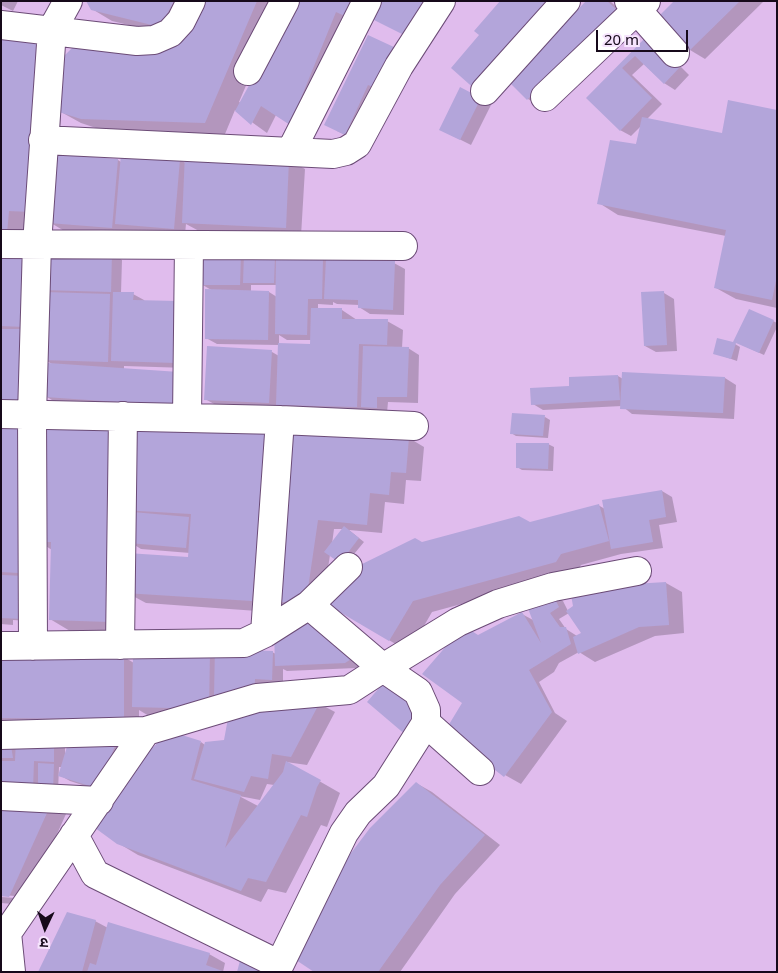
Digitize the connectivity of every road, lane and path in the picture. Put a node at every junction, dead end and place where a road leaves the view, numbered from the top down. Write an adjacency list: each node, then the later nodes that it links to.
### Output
1 (68, 1): 9 (street)
2 (191, 1): 9 (street)
3 (285, 1): 11 (street)
4 (367, 1): 15 (street)
5 (440, 1): 15 (street)
6 (566, 1): 12 (street)
7 (637, 4): 10 (street); 13 (street)
8 (1, 25): 9 (street)
9 (52, 30): 14 (street)
10 (675, 53)
11 (248, 71)
12 (485, 91)
13 (545, 97)
14 (43, 140): 15 (street); 17 (street)
15 (291, 152)
16 (1, 244): 17 (street)
17 (37, 244): 18 (street); 21 (street)
18 (189, 245): 19 (street); 23 (street)
19 (403, 246)
20 (1, 414): 21 (street)
21 (32, 415): 22 (street); 32 (street)
22 (123, 416): 23 (street); 30 (street)
23 (187, 418): 24 (street)
24 (280, 420): 25 (street); 29 (street)
25 (414, 426)
26 (348, 568): 28 (street)
27 (637, 571): 33 (street)
28 (309, 605): 29 (street); 33 (street)
29 (265, 633): 30 (street)
30 (120, 645): 32 (street)
31 (1, 646): 32 (street)
32 (33, 646)
33 (383, 668): 34 (street); 35 (street)
34 (426, 723): 37 (street); 42 (street)
35 (146, 731): 36 (street); 39 (street)
36 (1, 735)
37 (480, 771)
38 (1, 796): 39 (street)
39 (99, 801): 40 (street)
40 (74, 835): 41 (street); 42 (street)
41 (4, 933): 43 (street)
42 (277, 968)
43 (11, 972)

